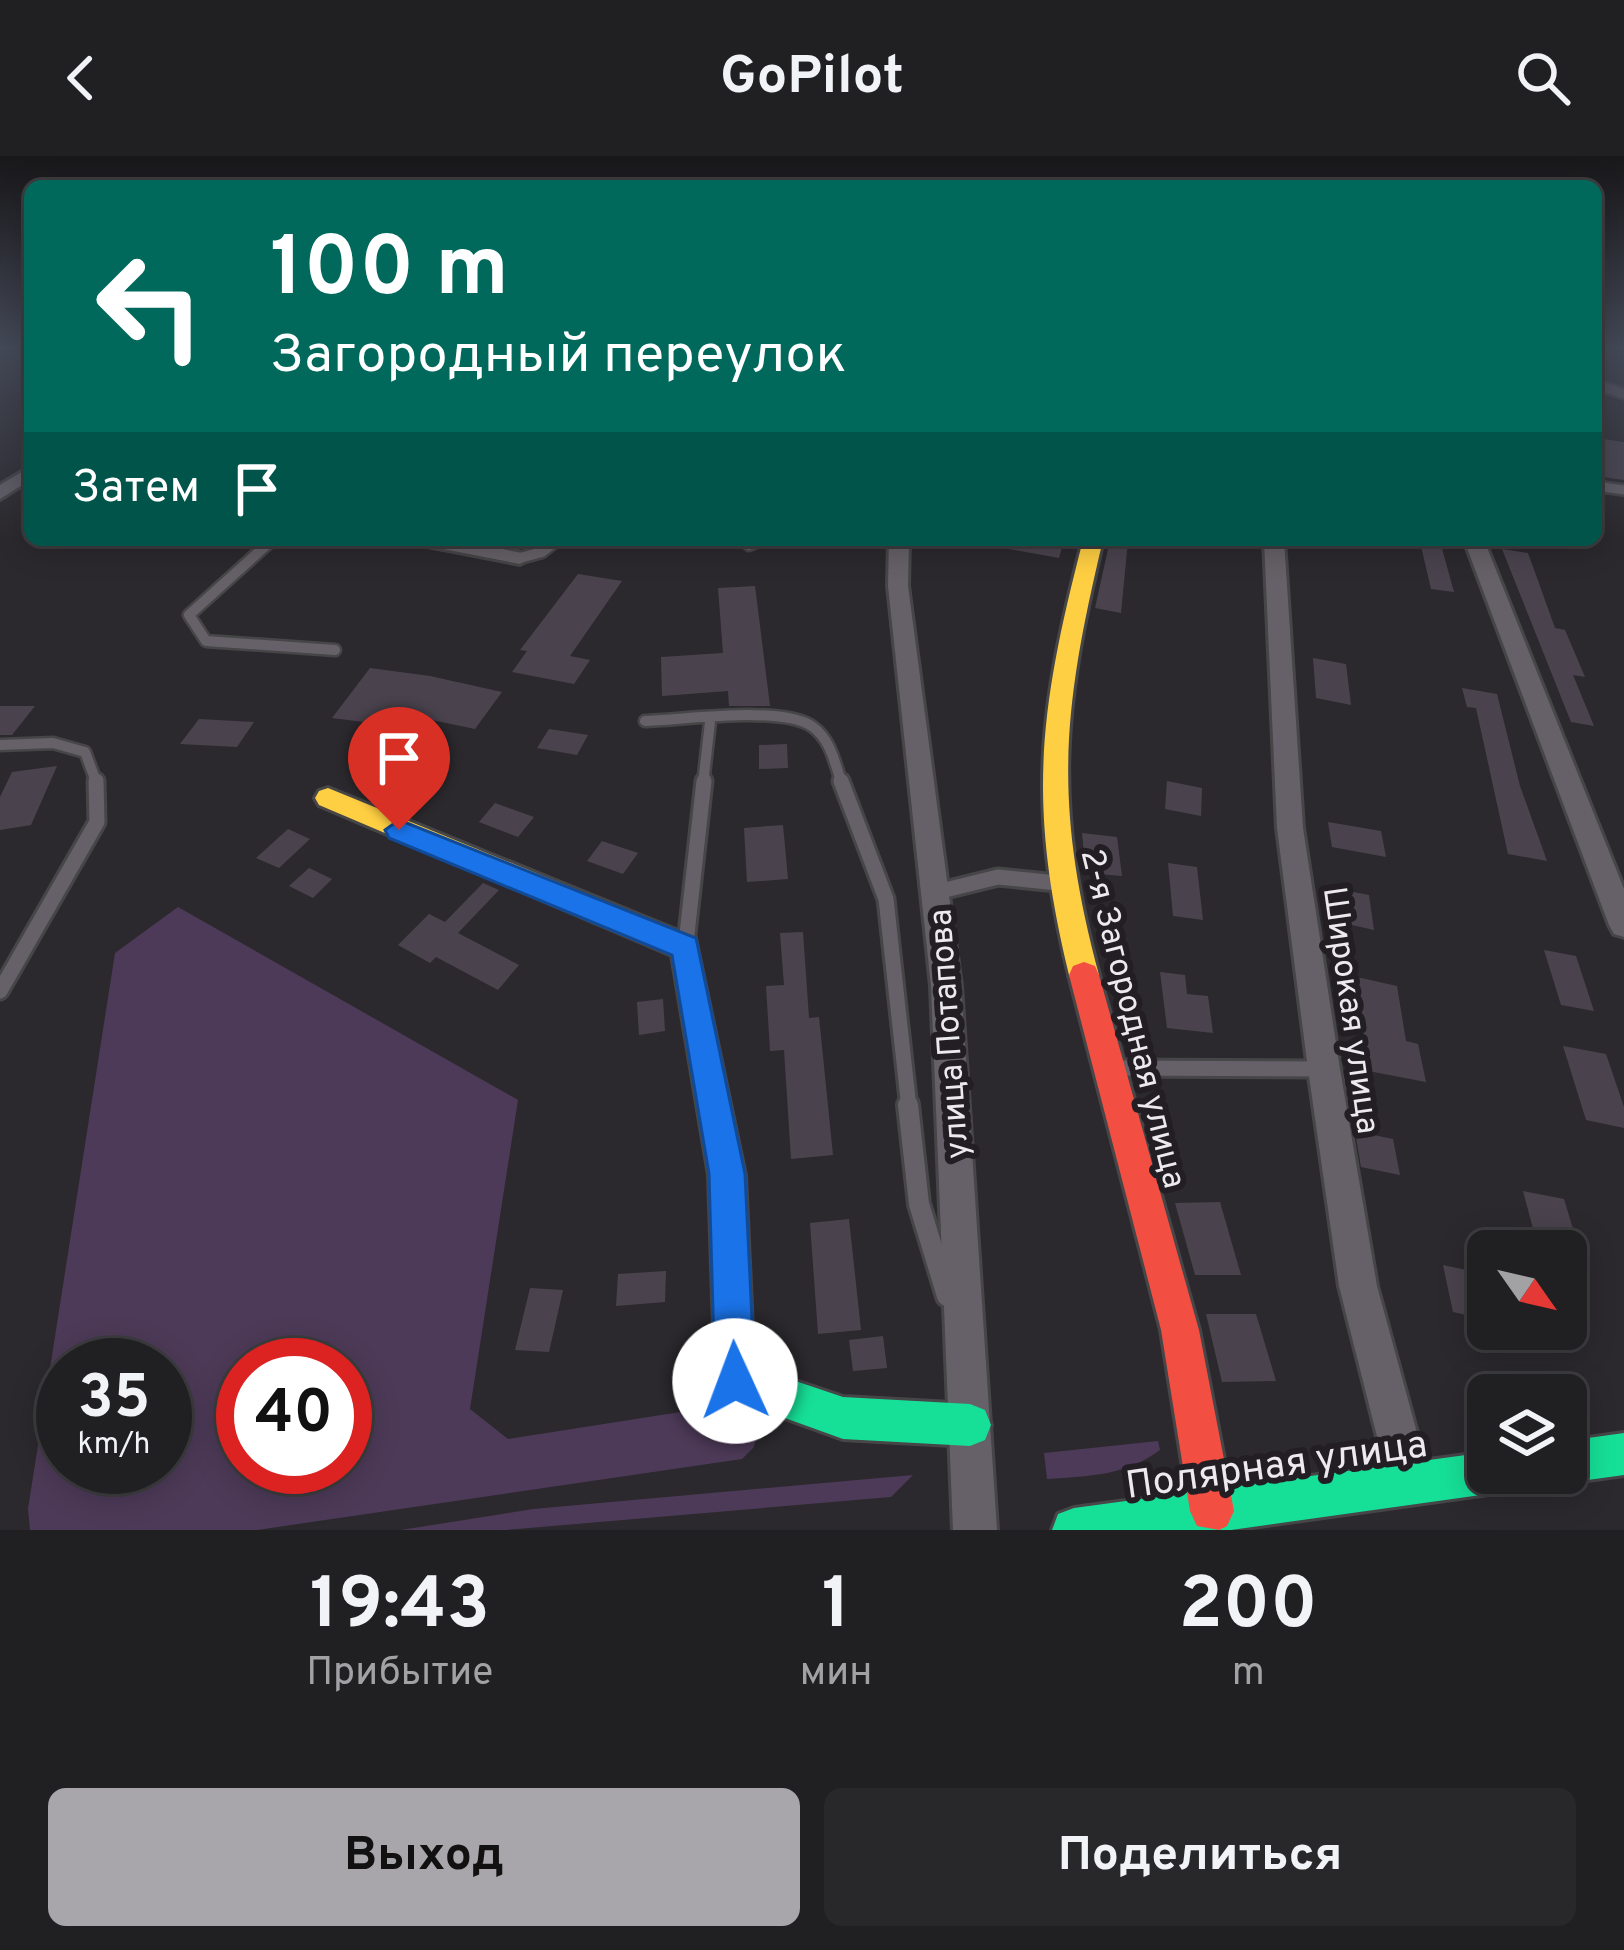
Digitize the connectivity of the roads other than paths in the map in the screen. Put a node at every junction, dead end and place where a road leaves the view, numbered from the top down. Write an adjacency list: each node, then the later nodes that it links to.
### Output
1 (265, 546): 9 (lane)
2 (459, 546): 8 (street)
3 (545, 546): 8 (lane)
4 (899, 546): 15 (street, улица Потапова)
5 (1092, 546): 14 (street, 2-я Загородная улица)
6 (1274, 546): 20 (street, Широкая улица)
7 (1476, 546): 16 (street)
8 (520, 558)
9 (335, 650)
10 (645, 721): 11 (lane)
11 (710, 722): 17 (lane); 21 (lane)
12 (0, 745): 18 (lane)
13 (328, 798): 17 (street)
14 (1057, 883): 15 (lane); 19 (street, 2-я Загородная улица)
15 (938, 892): 21 (street, улица Потапова)
16 (1624, 925)
17 (686, 947): 22 (street)
18 (0, 991)
19 (1110, 1068): 20 (lane); 27 (street, 2-я Загородная улица)
20 (1324, 1069): 26 (street, Широкая улица)
21 (963, 1347): 22 (street, улица Потапова)
22 (970, 1425): 28 (street, улица Потапова)
23 (1624, 1454): 24 (street)
24 (1587, 1459)
25 (1467, 1476): 26 (street, Полярная улица)
26 (1410, 1484): 27 (street, Полярная улица)
27 (1213, 1511): 29 (street, Полярная улица)
28 (975, 1530)
29 (1074, 1530)

